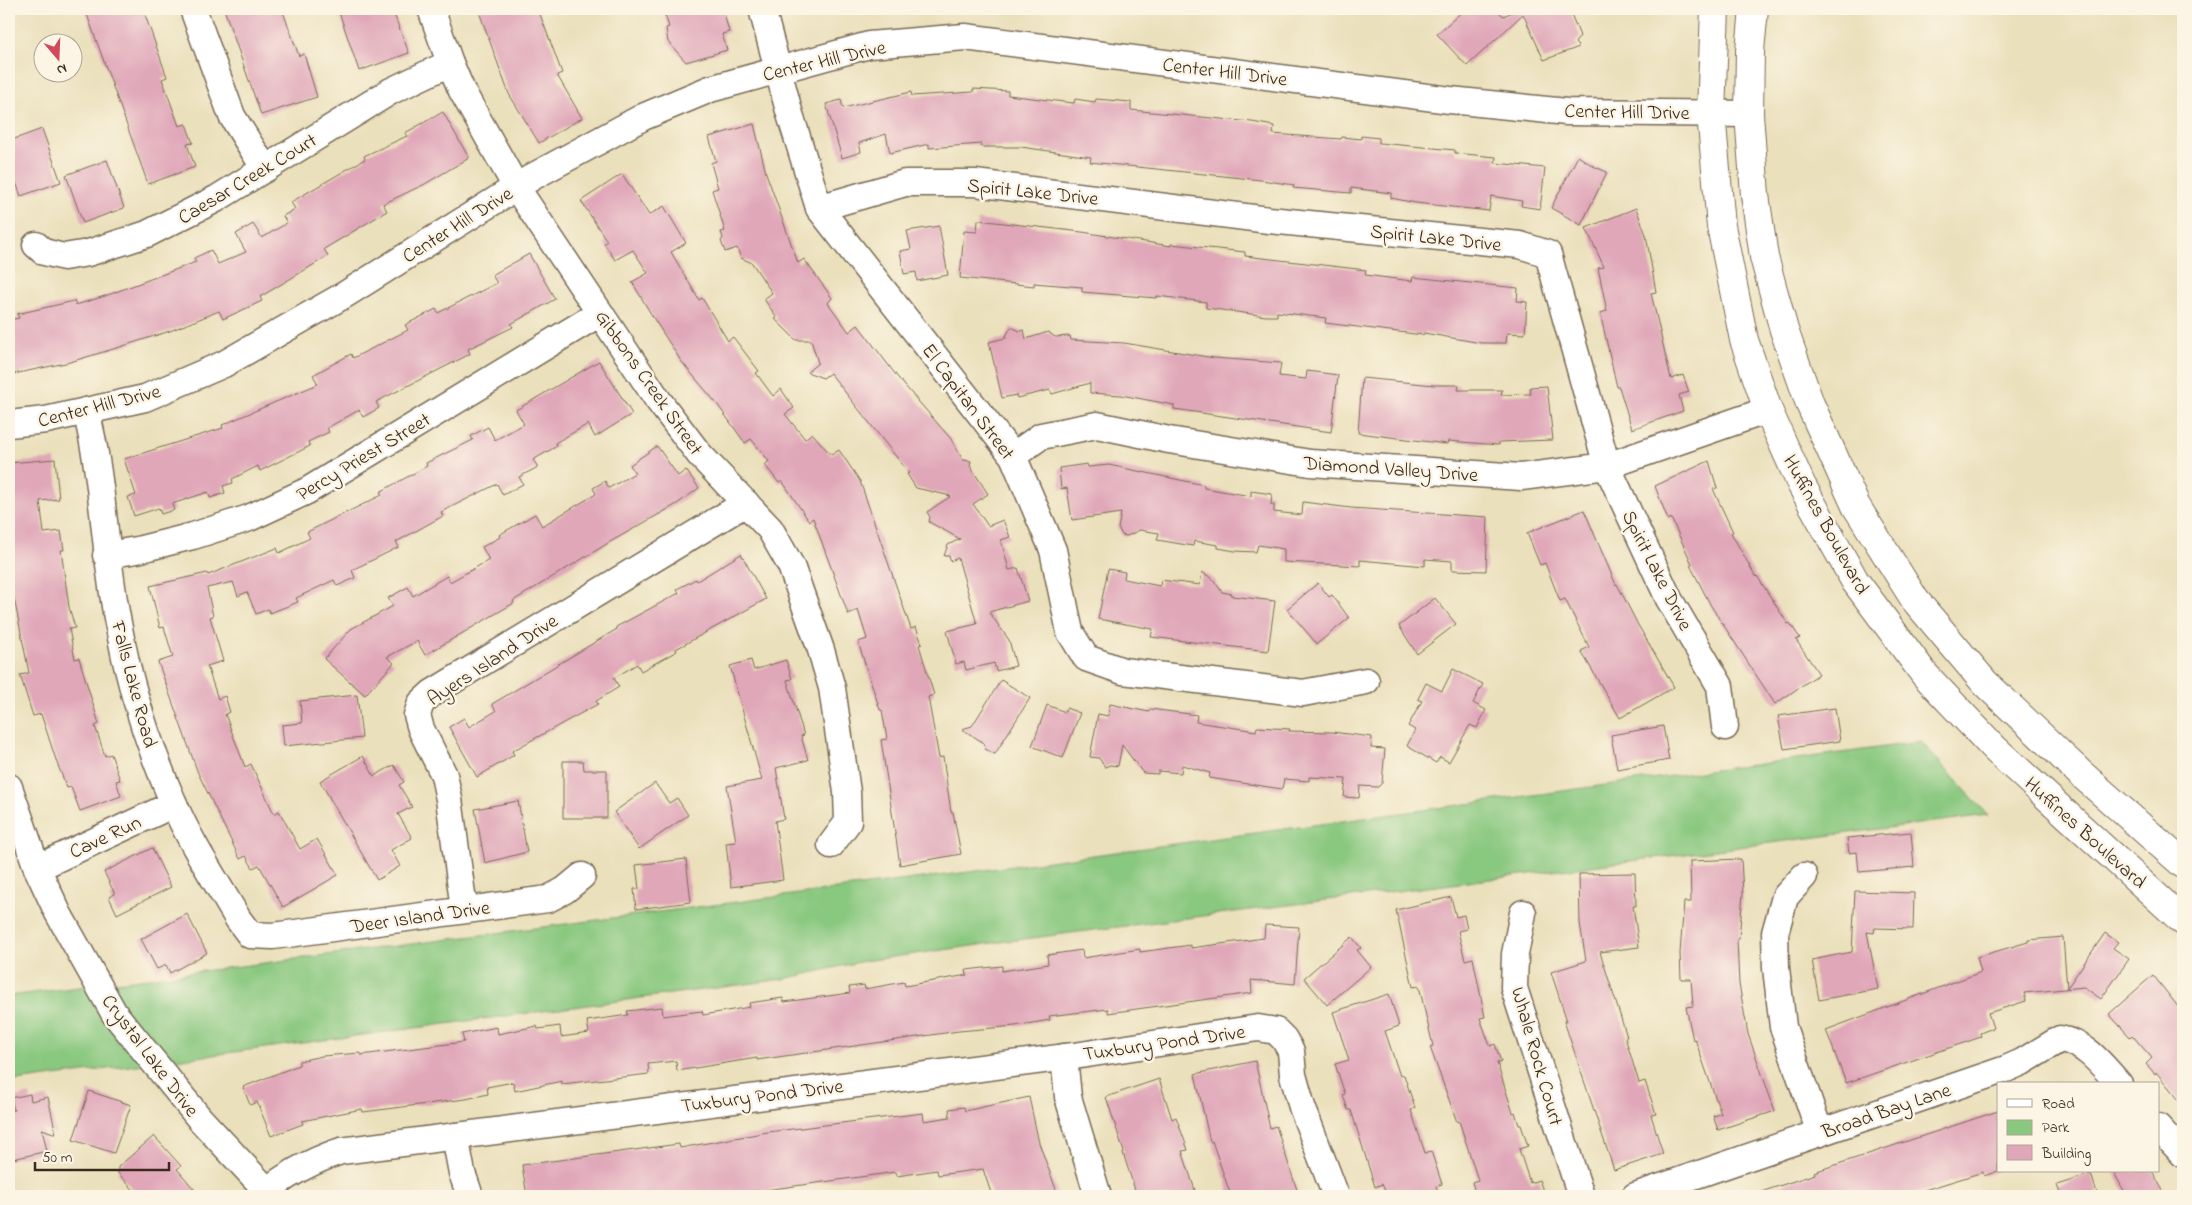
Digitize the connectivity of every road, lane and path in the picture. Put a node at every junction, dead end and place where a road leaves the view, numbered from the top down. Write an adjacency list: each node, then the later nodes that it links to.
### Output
1 (193, 9): 10 (street)
2 (431, 9): 6 (street, Gibbons Creek Street)
3 (762, 9): 7 (street, El Capitan Street)
4 (1715, 9): 8 (main road, Huffines Boulevard)
5 (1754, 9): 9 (main road, Huffines Boulevard)
6 (450, 63): 10 (street, Caesar Creek Court); 11 (street, Gibbons Creek Street)
7 (777, 69): 8 (street, Center Hill Drive); 11 (street, Center Hill Drive); 12 (street, El Capitan Street)
8 (1710, 113): 9 (street, Center Hill Drive); 15 (main road, Huffines Boulevard)
9 (1749, 114): 27 (main road, Huffines Boulevard)
10 (265, 169): 13 (street, Caesar Creek Court)
11 (516, 187): 14 (street, Gibbons Creek Street); 16 (street, Center Hill Drive)
12 (819, 208): 18 (street, El Capitan Street); 19 (street, Spirit Lake Drive)
13 (36, 245)
14 (600, 313): 20 (street, Gibbons Creek Street); 21 (street, Percy Priest Street)
15 (1768, 410): 19 (street, Diamond Valley Drive); 33 (main road, Huffines Boulevard)
16 (86, 411): 17 (street, Center Hill Drive); 21 (street, Falls Lake Road)
17 (9, 424)
18 (1013, 456): 19 (street, Diamond Valley Drive); 22 (street, El Capitan Street)
19 (1607, 466): 23 (street, Spirit Lake Drive)
20 (746, 503): 26 (street, Gibbons Creek Street); 31 (street, Ayers Island Drive)
21 (106, 555): 25 (street, Falls Lake Road)
22 (1366, 681)
23 (1725, 727)
24 (9, 787): 28 (street, Crystal Lake Drive)
25 (174, 804): 28 (street, Cave Run); 34 (street, Falls Lake Road)
26 (831, 844)
27 (2183, 864)
28 (37, 868): 41 (street, Crystal Lake Drive)
29 (582, 876): 31 (street, Deer Island Drive)
30 (1804, 876): 38 (street)
31 (464, 909): 34 (street, Deer Island Drive)
32 (1523, 913): 45 (street, Whale Rock Court)
33 (2183, 921)
34 (250, 935)
35 (1064, 1057): 39 (street, Tuxbury Pond Drive); 43 (street); 44 (street, Tuxbury Pond Drive)
36 (2117, 1082): 38 (street, Broad Bay Lane)
37 (2160, 1129): 40 (street)
38 (1820, 1133): 46 (street, Broad Bay Lane)
39 (455, 1136): 41 (street, Tuxbury Pond Drive); 42 (street)
40 (2183, 1154)
41 (266, 1194)
42 (470, 1196)
43 (1098, 1196)
44 (1336, 1196)
45 (1581, 1196)
46 (1635, 1196)

